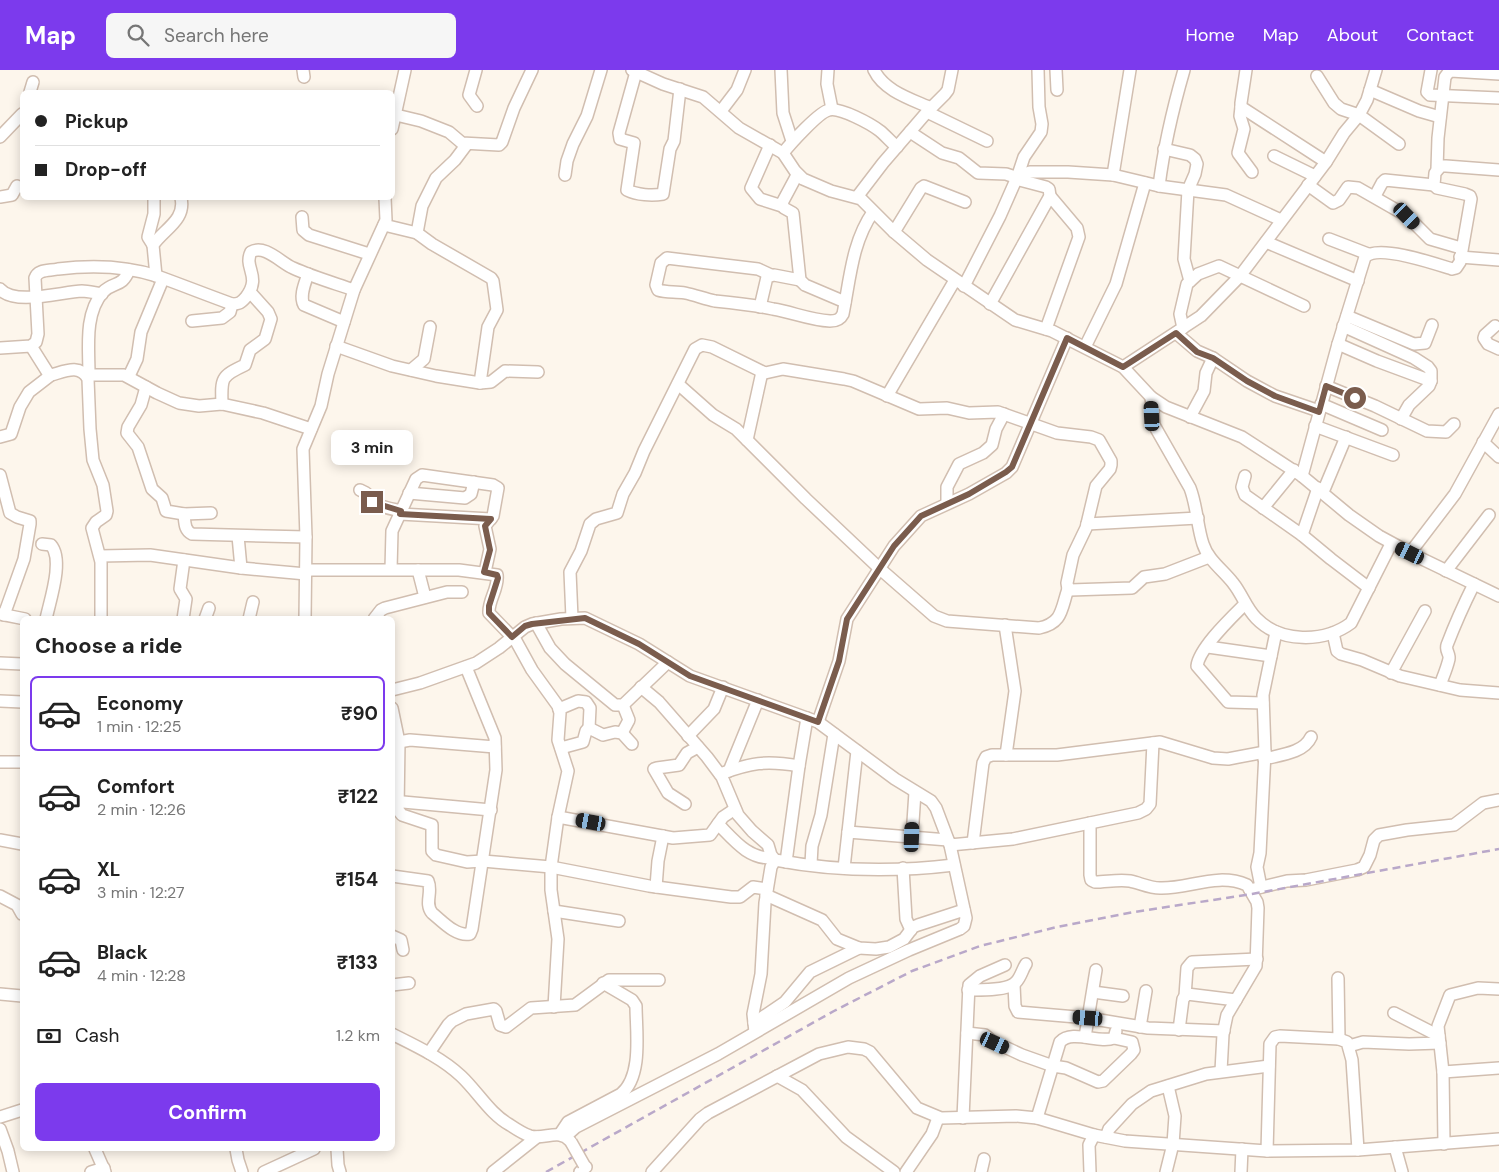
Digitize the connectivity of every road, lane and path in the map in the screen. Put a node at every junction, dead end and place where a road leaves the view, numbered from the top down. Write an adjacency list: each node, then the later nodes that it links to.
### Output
1 (405, 70): 30 (street)
2 (476, 70): 25 (street)
3 (532, 70): 39 (street)
4 (601, 70): 51 (street)
5 (745, 70): 29 (street)
6 (781, 70): 37 (street)
7 (828, 70): 27 (street)
8 (874, 70): 28 (street)
9 (952, 70): 28 (street)
10 (1038, 70): 53 (street)
11 (1056, 70): 21 (street)
12 (1130, 70): 52 (street)
13 (1184, 70): 43 (street)
14 (1246, 70): 26 (street)
15 (1376, 70): 22 (street)
16 (1431, 70): 23 (street)
17 (634, 71): 20 (street); 20 (street)
18 (1499, 74): 23 (street)
19 (1318, 76): 31 (street)
20 (680, 88): 29 (street)
21 (1057, 90)
22 (1370, 90): 31 (street); 33 (street)
23 (1443, 96): 24 (street); 33 (street)
24 (1499, 98)
25 (477, 106)
26 (1241, 107): 46 (street); 49 (street)
27 (832, 109): 37 (street); 42 (street)
28 (929, 110): 35 (street); 38 (street)
29 (721, 111): 41 (street)
30 (396, 114): 34 (street); 39 (street)
31 (1359, 115): 40 (street); 46 (street)
32 (20, 116): 36 (street)
33 (1440, 117): 47 (street)
34 (395, 118)
35 (910, 132): 42 (street); 53 (street)
36 (0, 137)
37 (792, 141): 44 (street)
38 (987, 141)
39 (467, 144): 74 (street)
40 (1400, 144)
41 (770, 145): 44 (street); 68 (street)
42 (897, 147): 63 (street)
43 (1164, 148): 58 (street); 59 (street)
44 (784, 153): 50 (street)
45 (1274, 156): 54 (street)
46 (1326, 162): 54 (street)
47 (1437, 169): 48 (street); 56 (street)
48 (1499, 170)
49 (1252, 172)
50 (798, 174): 63 (street); 68 (street)
51 (565, 175)
52 (1114, 175): 53 (street); 55 (street)
53 (1016, 177): 60 (street); 90 (street)
54 (1312, 181): 61 (street); 71 (street)
55 (1145, 183): 58 (street); 114 (street)
56 (1434, 185): 61 (street); 78 (street)
57 (17, 186): 62 (street)
58 (1159, 186): 59 (street)
59 (1188, 190): 71 (street); 88 (street)
60 (1050, 196): 98 (street); 107 (street)
61 (1375, 196): 78 (street)
62 (0, 197)
63 (857, 197): 69 (street)
64 (154, 200): 77 (street)
65 (181, 200): 77 (street)
66 (385, 200): 72 (street)
67 (965, 202): 73 (street)
68 (782, 206): 87 (street)
69 (873, 212): 73 (street); 96 (street)
70 (302, 217): 79 (street)
71 (1281, 220): 76 (street)
72 (384, 224): 74 (street); 79 (street)
73 (894, 232): 90 (street)
74 (416, 233): 127 (street)
75 (1329, 239): 80 (street)
76 (1266, 242): 85 (street); 89 (street)
77 (153, 245): 86 (street)
78 (1461, 253): 80 (street); 81 (street)
79 (369, 254): 92 (street)
80 (1368, 254): 89 (street)
81 (1499, 260)
82 (129, 270): 86 (street); 94 (street); 95 (street)
83 (308, 274): 92 (street); 93 (street); 103 (street)
84 (771, 275): 87 (street); 100 (street); 100 (street)
85 (1240, 276): 88 (street); 99 (street); 108 (street)
86 (159, 277): 97 (street); 125 (street)
87 (800, 280): 96 (street)
88 (1190, 281): 108 (street)
89 (1358, 281): 102 (street)
90 (960, 283): 98 (street); 131 (street)
91 (0, 289): 95 (street)
92 (354, 290): 103 (street)
93 (250, 292): 97 (street); 133 (street)
94 (102, 294): 95 (street); 124 (street)
95 (36, 297): 112 (street)
96 (845, 302): 100 (street)
97 (232, 304): 101 (street)
98 (990, 304): 107 (street)
99 (1304, 306)
100 (760, 307)
101 (192, 321)
102 (1345, 321): 104 (street); 110 (street); 111 (street)
103 (344, 322): 113 (street)
104 (1432, 325)
105 (1495, 326): 116 (street)
106 (430, 327): 120 (street)
107 (1046, 329): 109 (street)
108 (1180, 330): 117 (street); 119 (street)
109 (1067, 338): 114 (street); 139 (street)
110 (1371, 340): 118 (street); 126 (street)
111 (1338, 344): 118 (street); 130 (street)
112 (31, 346): 115 (street); 123 (street)
113 (336, 346): 120 (street); 142 (street)
114 (1085, 347): 119 (street)
115 (0, 348)
116 (1499, 349)
117 (1213, 358): 134 (street); 137 (street)
118 (1377, 361): 126 (street)
119 (1123, 367): 132 (street)
120 (412, 370): 127 (street)
121 (538, 372): 127 (street)
122 (762, 372): 128 (street); 131 (street); 147 (street)
123 (50, 375): 124 (street); 145 (street)
124 (87, 375): 125 (street); 172 (street)
125 (129, 376): 129 (street)
126 (1430, 381): 138 (street)
127 (480, 383)
128 (678, 384): 147 (street); 199 (street)
129 (146, 386): 133 (street); 160 (street)
130 (1326, 386): 134 (street); 138 (street)
131 (887, 396): 135 (street)
132 (1151, 397): 137 (street); 163 (street)
133 (222, 404): 142 (street)
134 (1320, 408): 141 (street); 143 (street)
135 (1004, 414): 139 (street); 157 (street)
136 (1499, 414): 144 (street)
137 (1190, 417): 150 (street)
138 (1401, 419): 140 (street)
139 (1030, 424): 157 (street); 165 (street)
140 (1454, 424)
141 (1315, 426): 146 (street); 150 (street)
142 (311, 429): 168 (street)
143 (1382, 430)
144 (1490, 436): 149 (street); 171 (street)
145 (0, 437)
146 (1346, 437): 148 (street); 155 (street)
147 (748, 440): 176 (street)
148 (1393, 455)
149 (1499, 457)
150 (1298, 473): 155 (street); 158 (street)
151 (0, 475): 191 (street)
152 (1245, 476): 158 (street)
153 (474, 482): 156 (street); 156 (street); 164 (street)
154 (360, 490): 159 (street)
155 (1321, 490): 166 (street); 170 (street)
156 (409, 493): 159 (street)
157 (947, 503): 176 (street)
158 (1264, 508): 166 (street)
159 (400, 513): 164 (street); 177 (street)
160 (184, 514): 161 (street); 167 (street)
161 (211, 514)
162 (1489, 515): 179 (street)
163 (1198, 518): 165 (street); 173 (street)
164 (491, 519): 181 (street)
165 (1087, 524): 184 (street)
166 (1302, 535): 183 (street)
167 (238, 536): 168 (street); 175 (street)
168 (306, 537): 180 (street)
169 (42, 544): 192 (street)
170 (1391, 544): 171 (street); 183 (street)
171 (1410, 553): 179 (street)
172 (100, 556): 174 (street); 193 (street)
173 (1209, 558): 184 (street); 189 (street)
174 (184, 560): 175 (street); 194 (street)
175 (241, 568): 180 (street)
176 (878, 568): 201 (street); 223 (street)
177 (391, 569): 178 (street); 180 (street)
178 (418, 570): 181 (street); 187 (street)
179 (1446, 571): 182 (street)
180 (306, 572): 196 (street)
181 (484, 572): 204 (street)
182 (1474, 584): 186 (street); 212 (street)
183 (1369, 588): 203 (street)
184 (1068, 589): 201 (street)
185 (462, 592): 187 (street)
186 (1499, 596)
187 (425, 597): 197 (street)
188 (253, 602): 195 (street)
189 (1245, 604): 202 (street); 205 (street)
190 (1425, 610): 211 (street)
191 (2, 615): 198 (street)
192 (47, 616)
193 (100, 616)
194 (183, 616)
195 (250, 616)
196 (305, 616)
197 (376, 616)
198 (20, 618)
199 (572, 618): 200 (street); 207 (street)
200 (536, 623): 204 (street); 221 (street)
201 (1005, 625): 237 (street)
202 (1276, 632): 203 (street); 206 (street)
203 (1333, 633): 211 (street)
204 (512, 637): 210 (street); 222 (street)
205 (1208, 647): 206 (street); 220 (street)
206 (1271, 656): 220 (street)
207 (668, 662): 213 (street); 214 (street)
208 (0, 663): 209 (street)
209 (20, 664)
210 (466, 667): 215 (street); 233 (street)
211 (1391, 673): 212 (street)
212 (1440, 685): 216 (street)
213 (641, 687): 221 (street); 228 (street)
214 (723, 687): 217 (street); 228 (street)
215 (395, 689)
216 (1499, 693)
217 (758, 700): 223 (street); 242 (street)
218 (0, 701): 219 (street)
219 (20, 702)
220 (1263, 703): 238 (street)
221 (623, 705): 226 (street)
222 (559, 709): 225 (street); 235 (street)
223 (813, 720): 227 (street); 241 (street)
224 (395, 723): 230 (street)
225 (589, 728): 226 (street); 235 (street)
226 (622, 733): 232 (street)
227 (834, 734): 236 (street); 261 (street)
228 (688, 736): 234 (street)
229 (1311, 737): 238 (street)
230 (399, 742): 233 (street); 245 (street)
231 (1153, 743): 237 (street); 238 (street); 250 (street)
232 (632, 744)
233 (495, 747): 248 (street)
234 (698, 747): 242 (street); 246 (street)
235 (561, 748): 249 (street)
236 (857, 751): 243 (street); 252 (street)
237 (1006, 755): 257 (street)
238 (1265, 756): 268 (street)
239 (0, 762): 240 (street)
240 (20, 762)
241 (799, 766): 242 (street); 259 (street)
242 (724, 772): 247 (street)
243 (915, 792): 254 (street); 256 (street)
244 (1499, 800): 268 (street)
245 (395, 801): 248 (street); 260 (street)
246 (685, 804)
247 (735, 809): 251 (street); 259 (street)
248 (491, 810): 260 (street)
249 (558, 817): 253 (street); 263 (street)
250 (1090, 823): 257 (street); 268 (street)
251 (718, 824): 253 (street); 259 (street)
252 (848, 832): 254 (street); 264 (street)
253 (662, 836): 267 (street)
254 (912, 837): 256 (street)
255 (0, 840): 258 (street)
256 (949, 842): 257 (street); 262 (street)
257 (974, 843)
258 (20, 844)
259 (778, 860): 261 (street); 269 (street)
260 (483, 861): 263 (street); 266 (street)
261 (811, 864): 264 (street)
262 (954, 864): 265 (street); 272 (street)
263 (551, 868): 267 (street); 273 (street)
264 (844, 868): 265 (street)
265 (903, 868): 275 (street)
266 (395, 876)
267 (656, 887): 269 (street)
268 (1255, 888): 279 (street)
269 (766, 892): 277 (street); 302 (street)
270 (0, 896): 271 (street)
271 (20, 910)
272 (964, 910): 275 (street); 302 (street)
273 (554, 911): 274 (street); 298 (street)
274 (619, 921)
275 (911, 930): 277 (street)
276 (395, 937): 278 (street)
277 (859, 948): 302 (street)
278 (403, 950)
279 (1257, 959): 296 (street); 297 (street)
280 (1026, 964): 287 (street)
281 (1004, 965): 290 (street)
282 (1096, 970): 292 (street)
283 (1338, 978): 310 (street)
284 (659, 980): 286 (street)
285 (408, 983): 288 (street)
286 (604, 983): 298 (street); 329 (street)
287 (1014, 984): 290 (street); 300 (street)
288 (395, 985)
289 (1499, 989): 311 (street)
290 (968, 990): 306 (street)
291 (1146, 991): 303 (street)
292 (1093, 992): 295 (street); 300 (street)
293 (0, 994): 294 (street)
294 (20, 996)
295 (1123, 996)
296 (1185, 996): 297 (street); 304 (street)
297 (1236, 1000): 305 (street)
298 (554, 1007): 313 (street)
299 (1394, 1013): 311 (street)
300 (1088, 1018): 301 (street); 308 (street)
301 (1118, 1023): 303 (street); 309 (street)
302 (755, 1027): 329 (street)
303 (1140, 1027): 304 (street)
304 (1179, 1030): 305 (street)
305 (1224, 1031): 317 (street)
306 (967, 1033): 314 (street); 324 (street)
307 (395, 1036): 313 (street)
308 (1085, 1037): 309 (street); 314 (street)
309 (1114, 1038): 314 (street)
310 (1339, 1038): 312 (street); 315 (street)
311 (1440, 1039): 312 (street); 318 (street)
312 (1349, 1046): 336 (street)
313 (429, 1053): 328 (street)
314 (1053, 1066): 325 (street)
315 (1269, 1066): 317 (street); 341 (street)
316 (1499, 1068): 318 (street)
317 (1222, 1071): 320 (street)
318 (1443, 1072): 333 (street)
319 (777, 1076): 323 (street); 351 (street); 352 (street)
320 (1168, 1086): 330 (street); 332 (street)
321 (20, 1111): 322 (street)
322 (0, 1117)
323 (938, 1118): 324 (street); 353 (street)
324 (963, 1118): 325 (street)
325 (1037, 1118): 327 (street)
326 (0, 1129): 345 (street)
327 (1094, 1135): 330 (street); 355 (street)
328 (537, 1137): 329 (street); 350 (street)
329 (566, 1137): 343 (street, bridge)
330 (1106, 1137): 332 (street)
331 (1499, 1139): 333 (street)
332 (1173, 1144): 335 (street); 356 (street)
333 (1444, 1144): 334 (street)
334 (1395, 1147): 336 (street); 358 (street)
335 (1242, 1149): 341 (street); 357 (street)
336 (1358, 1150): 341 (street)
337 (96, 1151): 344 (street)
338 (236, 1151): 347 (street)
339 (310, 1151): 348 (street)
340 (337, 1151): 349 (street)
341 (1267, 1151)
342 (984, 1159): 354 (street)
343 (585, 1169)
344 (104, 1170): 346 (street)
345 (13, 1172)
346 (91, 1172)
347 (242, 1172)
348 (264, 1172)
349 (340, 1172)
350 (493, 1172)
351 (652, 1172)
352 (894, 1172)
353 (906, 1172)
354 (981, 1172)
355 (1090, 1172)
356 (1166, 1172)
357 (1241, 1172)
358 (1402, 1172)

